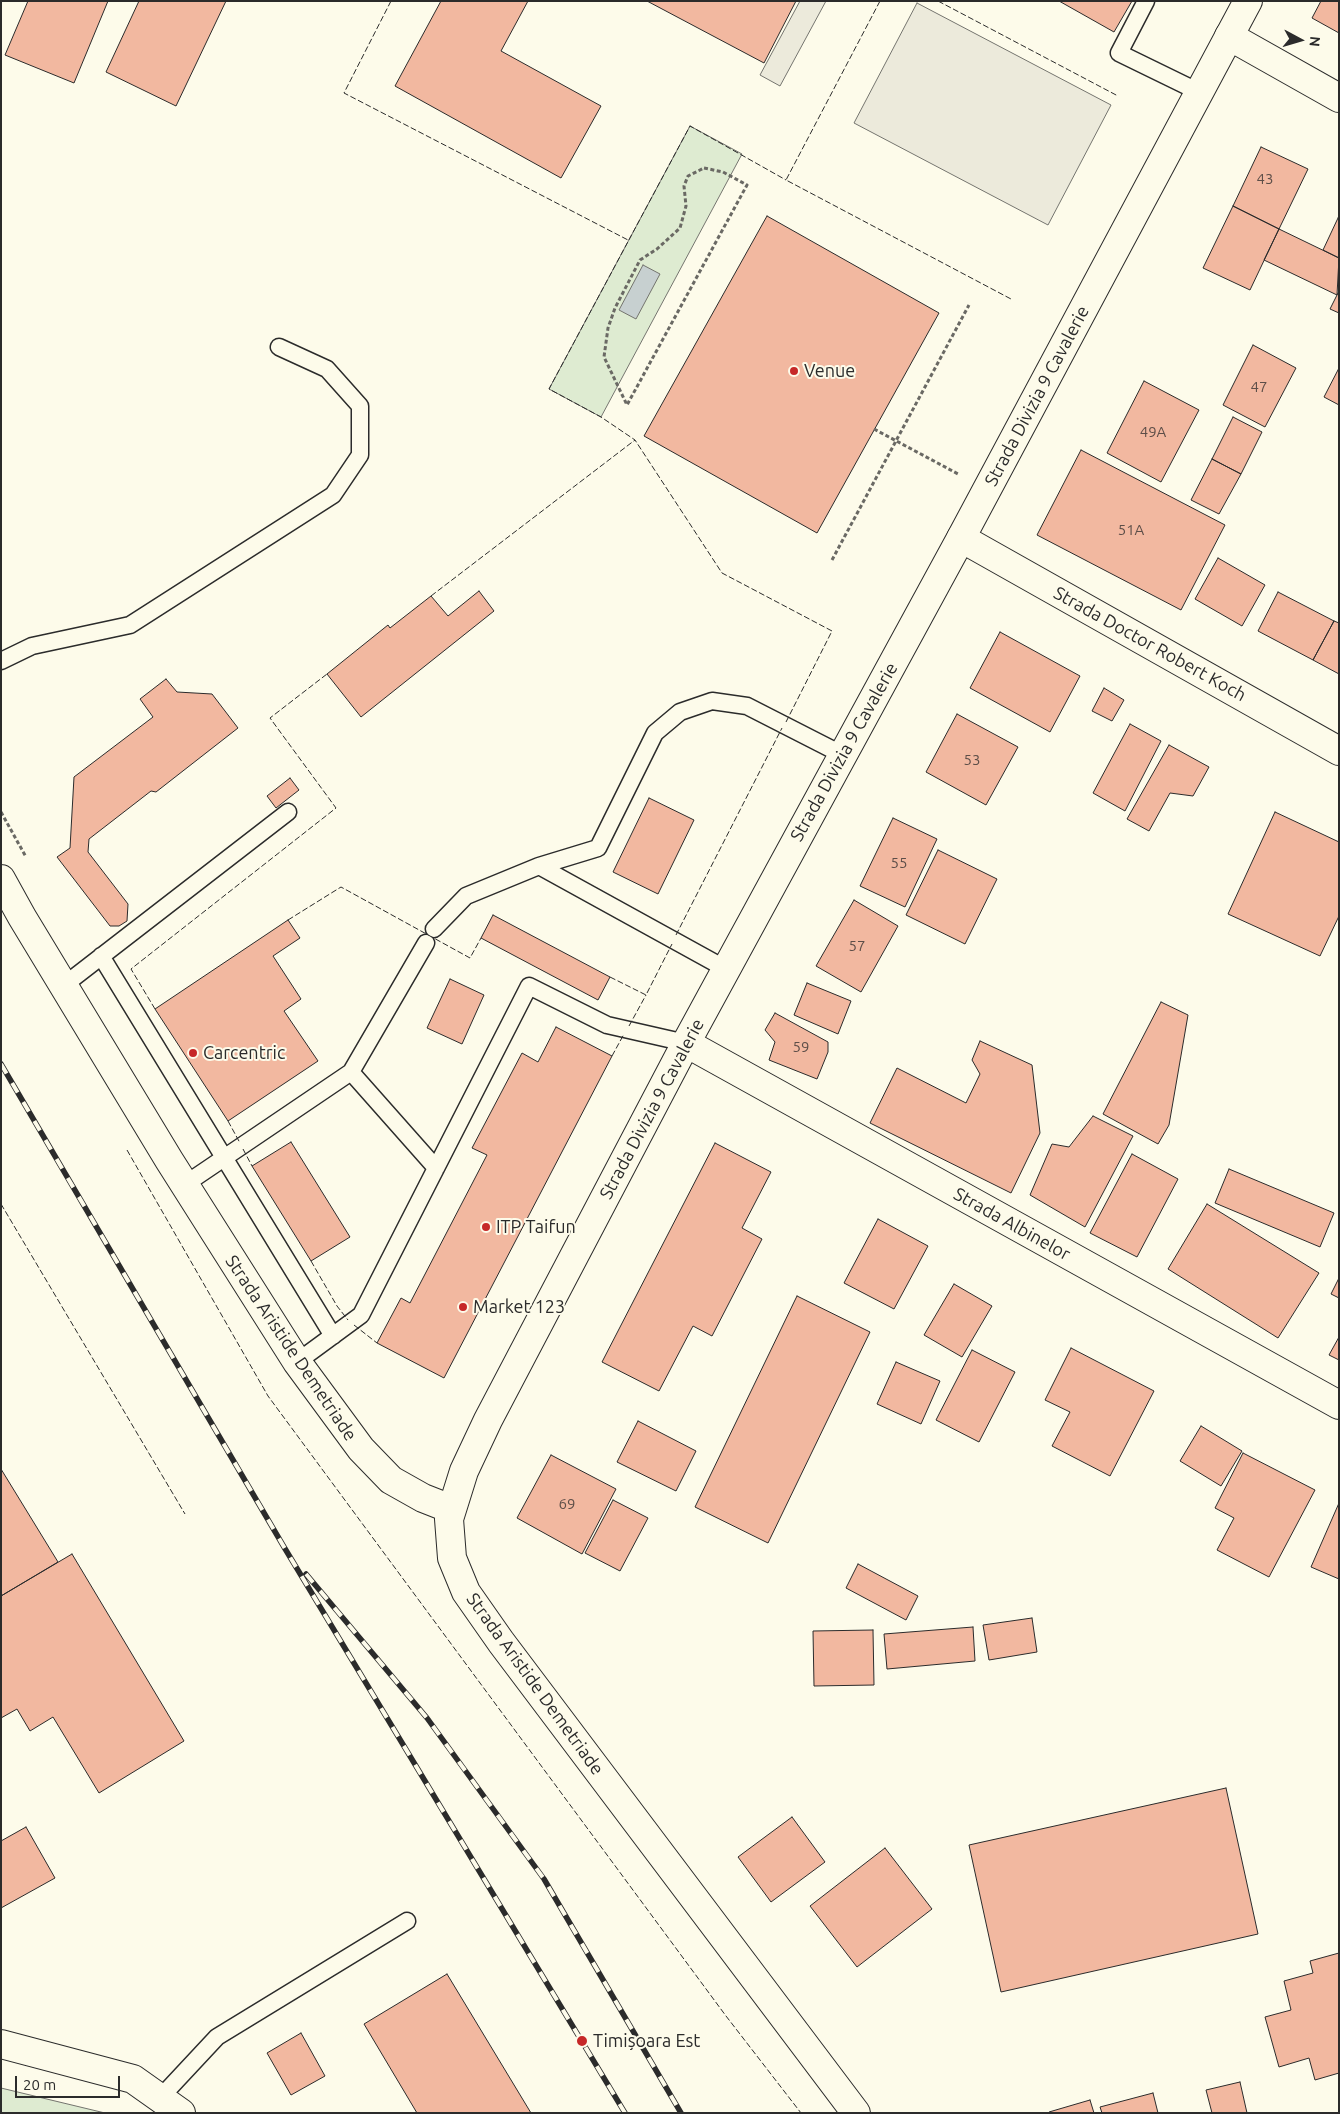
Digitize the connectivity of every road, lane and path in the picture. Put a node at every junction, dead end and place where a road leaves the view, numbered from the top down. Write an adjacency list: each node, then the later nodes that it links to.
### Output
1 (1146, 1): 4 (lane)
2 (1248, 1): 3 (main road, Strada Divizia 9 Cavalerie)
3 (1229, 36): 4 (main road, Strada Divizia 9 Cavalerie); 5 (main road)
4 (1199, 92): 11 (main road, Strada Divizia 9 Cavalerie)
5 (1339, 98)
6 (747, 185): 6 (path)
7 (969, 305): 10 (path)
8 (279, 347): 14 (lane)
9 (874, 429): 10 (path)
10 (896, 441): 11 (path); 13 (path)
11 (987, 490): 12 (main road, Strada Divizia 9 Cavalerie)
12 (962, 538): 15 (main road, Strada Doctor Robert Koch); 16 (main road, Strada Divizia 9 Cavalerie)
13 (832, 560)
14 (1, 661)
15 (1339, 751)
16 (843, 755): 18 (lane); 21 (main road, Strada Divizia 9 Cavalerie)
17 (288, 812): 20 (lane)
18 (539, 866): 21 (lane); 24 (lane)
19 (1, 880): 22 (main road, Strada Aristide Demetriade)
20 (102, 956): 22 (lane); 25 (lane)
21 (726, 969): 23 (main road, Strada Divizia 9 Cavalerie)
22 (62, 986): 27 (main road, Strada Aristide Demetriade)
23 (686, 1043): 26 (lane); 30 (main road, Strada Albinelor); 31 (main road, Strada Divizia 9 Cavalerie)
24 (350, 1072): 25 (lane); 26 (lane)
25 (223, 1158): 27 (lane); 28 (lane)
26 (436, 1168): 28 (lane)
27 (184, 1185): 29 (main road, Strada Aristide Demetriade)
28 (333, 1336): 29 (lane)
29 (297, 1362): 31 (main road, Strada Aristide Demetriade)
30 (1339, 1405)
31 (452, 1509): 35 (main road, Strada Aristide Demetriade)
32 (408, 1922): 34 (lane)
33 (1, 2044): 34 (main road)
34 (171, 2105)
35 (856, 2113)

